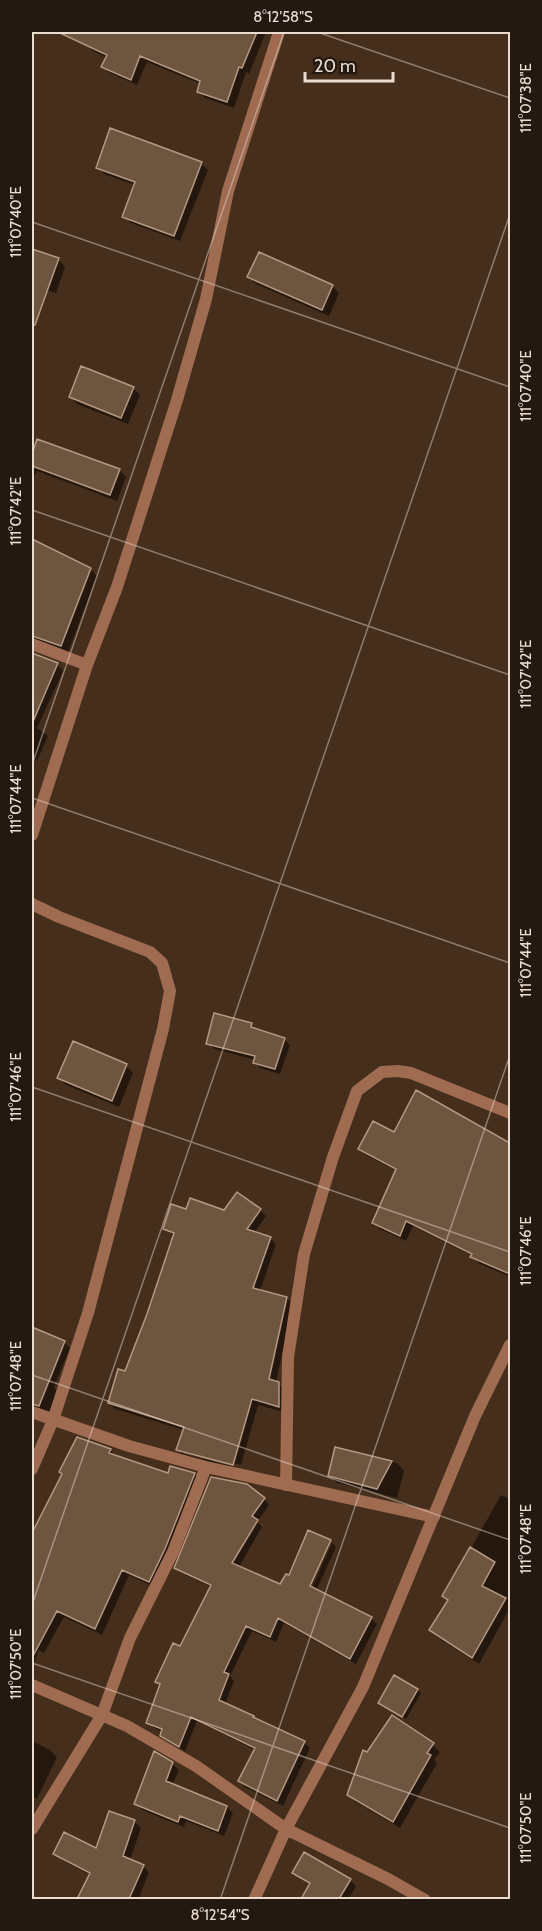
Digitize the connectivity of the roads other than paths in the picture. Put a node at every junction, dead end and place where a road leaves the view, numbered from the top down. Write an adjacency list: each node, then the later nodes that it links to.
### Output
1 (279, 32): 3 (street)
2 (32, 644): 3 (street)
3 (87, 665): 4 (street)
4 (32, 836)
5 (32, 904): 9 (street)
6 (510, 1113): 12 (street)
7 (510, 1345): 13 (street)
8 (32, 1412): 9 (street)
9 (53, 1420): 10 (street); 11 (street)
10 (206, 1467): 12 (street); 15 (street)
11 (32, 1469)
12 (286, 1485): 13 (street)
13 (434, 1517): 17 (street)
14 (32, 1685): 15 (street)
15 (102, 1715): 16 (street); 17 (street)
16 (32, 1829)
17 (286, 1829): 18 (street); 19 (street)
18 (254, 1899)
19 (425, 1899)

